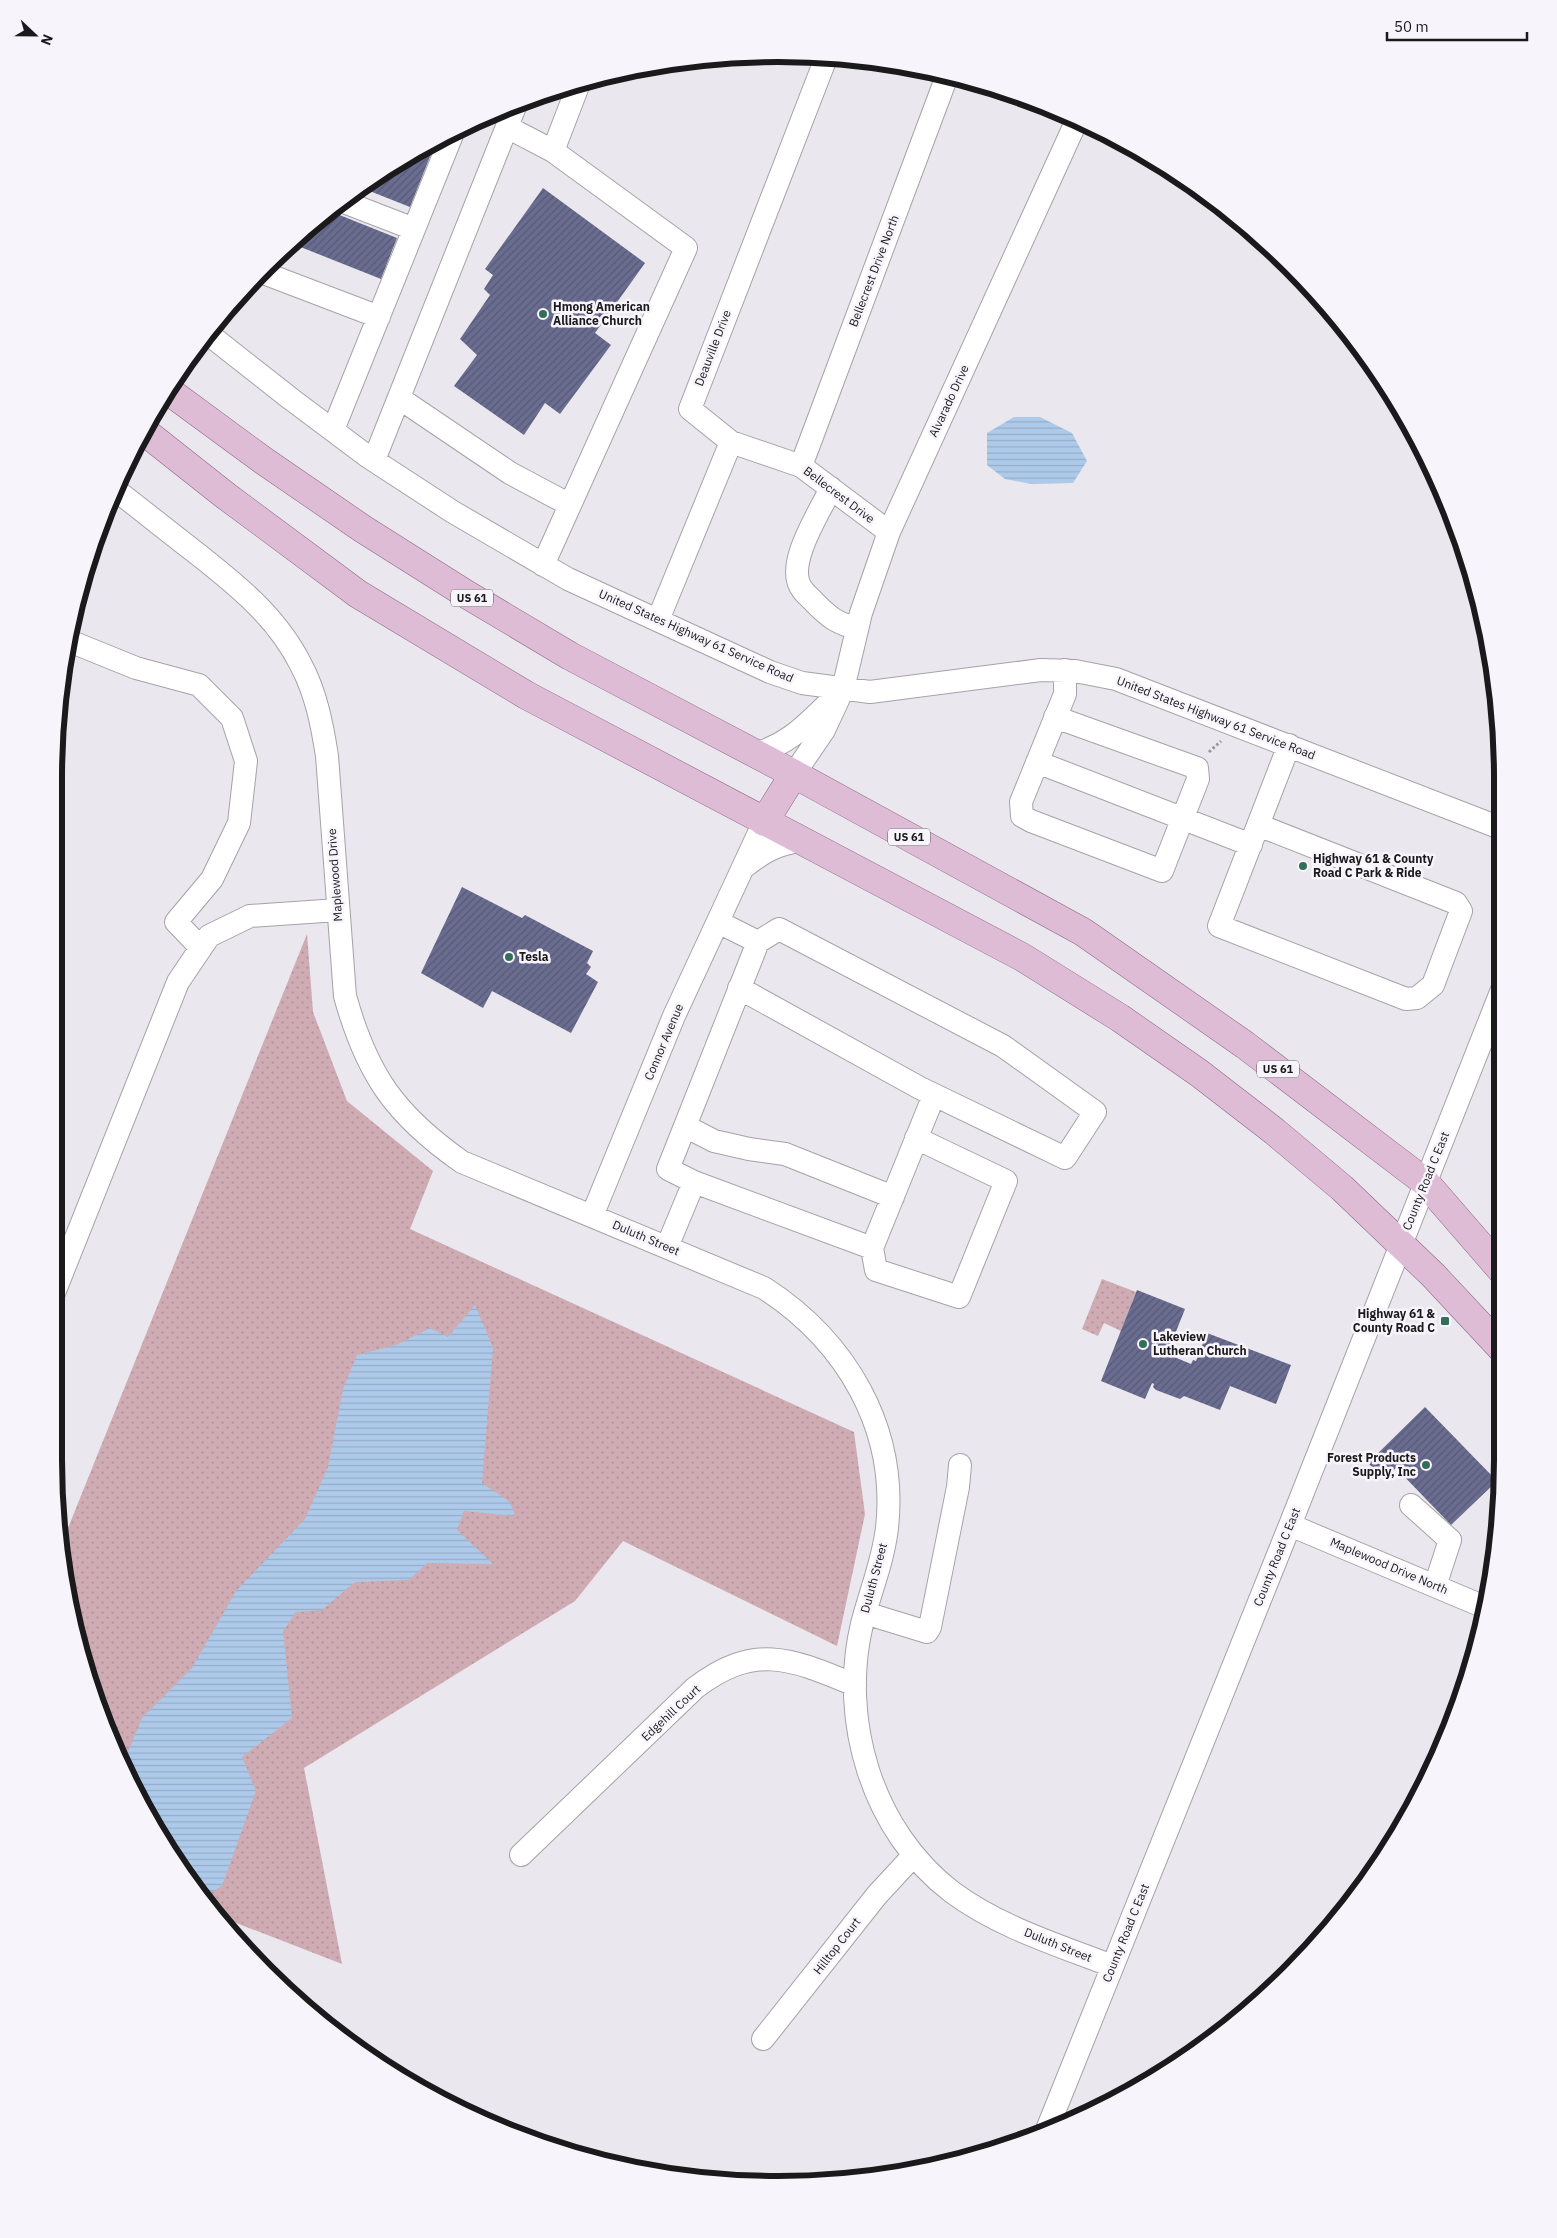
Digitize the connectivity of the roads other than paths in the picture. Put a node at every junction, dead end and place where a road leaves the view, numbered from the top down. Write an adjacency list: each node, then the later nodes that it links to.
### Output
1 (824, 64): 18 (street, Deauville Drive)
2 (945, 82): 20 (street, Bellecrest Drive North)
3 (576, 92): 8 (street)
4 (512, 114): 5 (street)
5 (507, 127): 8 (street); 15 (street)
6 (1074, 127): 24 (street, Alvarado Drive)
7 (449, 143): 10 (street)
8 (553, 151): 23 (street)
9 (351, 205): 10 (street)
10 (414, 229): 12 (street)
11 (269, 275): 12 (street)
12 (379, 317): 16 (street)
13 (214, 338): 16 (street, United States Highway 61 Service Road)
14 (174, 395): 33 (main road, US 61)
15 (399, 398): 19 (street); 23 (street)
16 (333, 430): 19 (street, United States Highway 61 Service Road)
17 (150, 436): 37 (main road)
18 (731, 442): 20 (street, Bellecrest Drive); 26 (street)
19 (374, 460): 25 (street, United States Highway 61 Service Road)
20 (801, 466): 21 (street, Bellecrest Drive)
21 (831, 488): 24 (street, Bellecrest Drive); 27 (street)
22 (122, 494): 42 (street, Maplewood Drive)
23 (570, 505): 25 (street)
24 (889, 532): 27 (street, Alvarado Drive)
25 (543, 565): 26 (street, United States Highway 61 Service Road)
26 (658, 620): 30 (street, United States Highway 61 Service Road)
27 (857, 630): 30 (street, Alvarado Drive)
28 (75, 643): 45 (street)
29 (1065, 670): 30 (street, United States Highway 61 Service Road); 31 (street); 32 (street, United States Highway 61 Service Road)
30 (843, 689): 33 (street); 35 (street, Alvarado Drive)
31 (1055, 717): 34 (street); 36 (street)
32 (1289, 745): 38 (street, United States Highway 61 Service Road); 39 (street)
33 (755, 754): 35 (main road, US 61)
34 (1037, 762): 36 (street); 36 (street)
35 (794, 774): 37 (main road, Connor Avenue); 52 (main road, US 61)
36 (1182, 820): 39 (street)
37 (764, 822): 40 (main road); 41 (street, Connor Avenue)
38 (1494, 825)
39 (1254, 835): 39 (street)
40 (800, 841): 41 (street, Connor Avenue); 55 (main road)
41 (740, 871): 43 (street, Connor Avenue)
42 (338, 910): 45 (street); 54 (street, Maplewood Drive)
43 (718, 922): 44 (street); 54 (street, Connor Avenue)
44 (758, 942): 46 (street); 48 (street)
45 (201, 948): 59 (street)
46 (740, 988): 48 (street); 49 (street)
47 (1494, 1010): 52 (street, County Road C East)
48 (934, 1094): 50 (street)
49 (685, 1126): 51 (street); 53 (street)
50 (916, 1138): 53 (street); 57 (street)
51 (694, 1182): 56 (street); 57 (street)
52 (1425, 1182): 55 (street, County Road C East); 58 (main road, US 61)
53 (893, 1197): 57 (street)
54 (592, 1216): 56 (street, Duluth Street)
55 (1401, 1243): 60 (main road); 63 (street, County Road C East)
56 (667, 1247): 66 (street, Duluth Street)
57 (872, 1248)
58 (1494, 1262)
59 (62, 1272)
60 (1494, 1340)
61 (960, 1465): 66 (street)
62 (1412, 1505): 64 (street)
63 (1290, 1524): 64 (street, Maplewood Drive North); 70 (street, County Road C East)
64 (1434, 1586): 65 (street, Maplewood Drive North)
65 (1480, 1605)
66 (865, 1613): 67 (street, Duluth Street)
67 (855, 1686): 68 (street, Edgehill Court); 69 (street, Duluth Street)
68 (521, 1855)
69 (914, 1855): 70 (street, Duluth Street); 71 (street, Hilltop Court)
70 (1112, 1966): 72 (street, County Road C East)
71 (763, 2039)
72 (1050, 2122)

